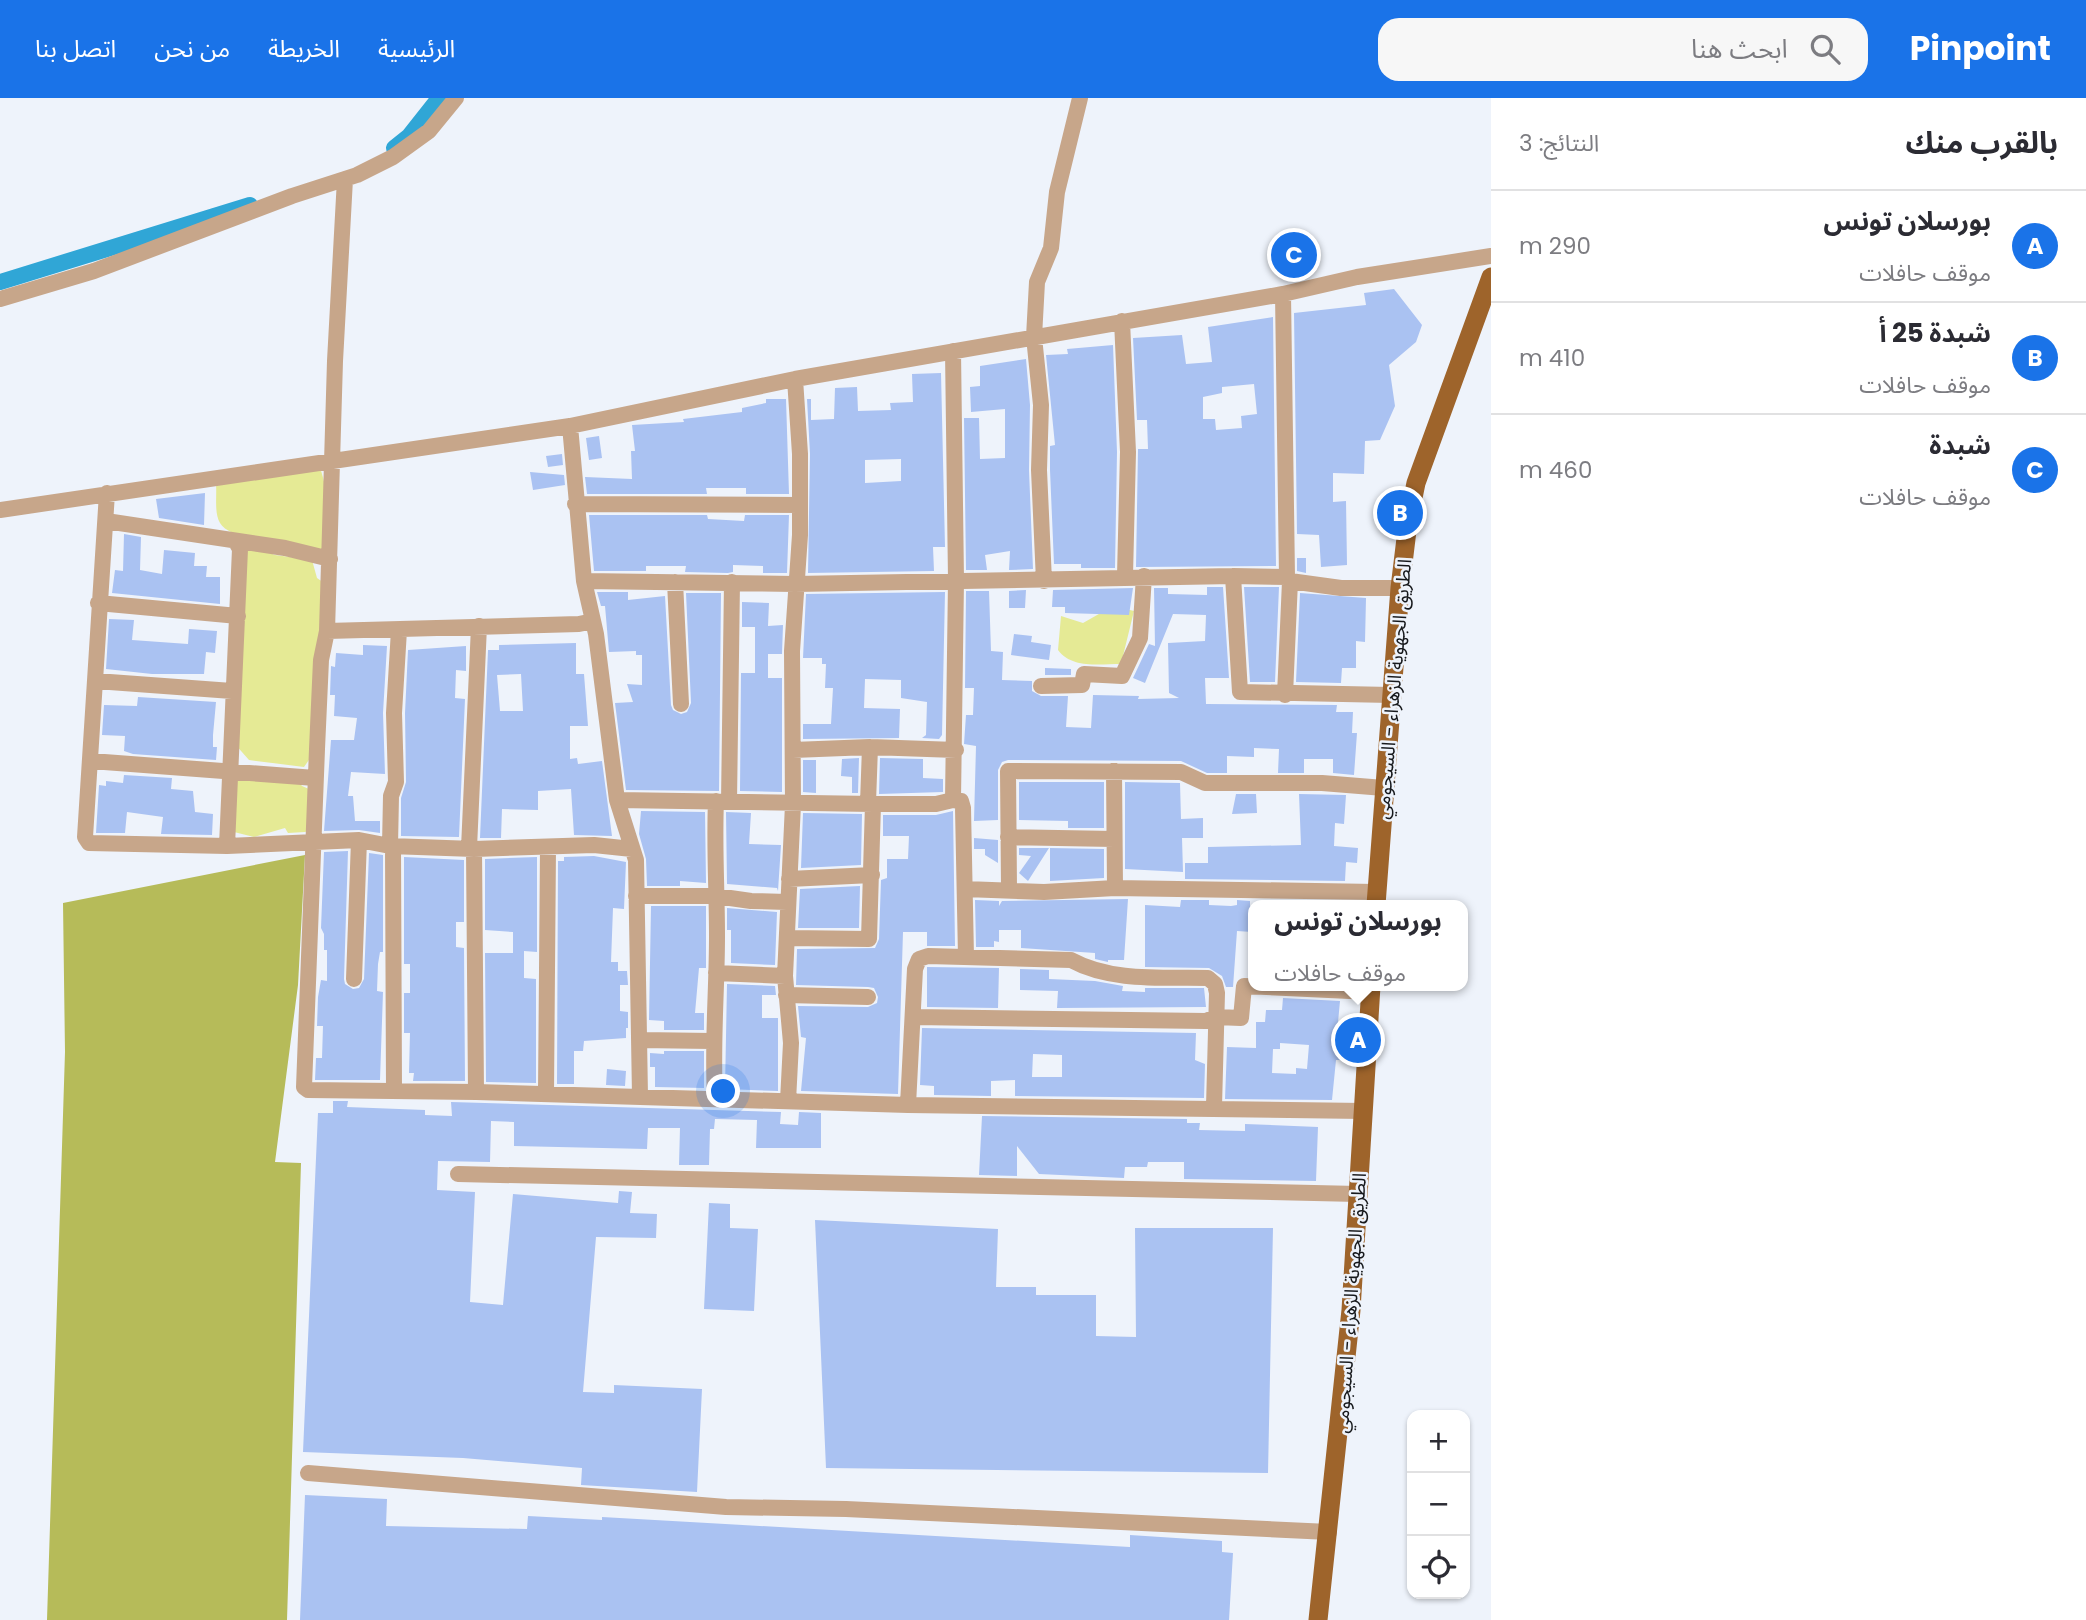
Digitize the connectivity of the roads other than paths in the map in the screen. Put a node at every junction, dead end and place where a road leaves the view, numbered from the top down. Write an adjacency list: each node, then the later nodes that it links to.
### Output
1 (456, 98): 3 (street)
2 (1080, 98): 9 (street)
3 (345, 179): 7 (street); 13 (street)
4 (1491, 256): 6 (street)
5 (1491, 277): 31 (main road, الطريق الجهوية الزهراء - السيجومي)
6 (1283, 294): 8 (street); 24 (street)
7 (0, 299)
8 (1122, 321): 9 (street); 21 (street)
9 (1034, 337): 10 (street); 27 (street)
10 (953, 351): 11 (street); 25 (street)
11 (795, 379): 12 (street); 16 (street)
12 (570, 426): 13 (street); 15 (street)
13 (335, 460): 14 (street); 20 (street)
14 (107, 493): 17 (street); 18 (street)
15 (575, 505): 16 (street); 26 (street)
16 (800, 505): 30 (street)
17 (0, 510)
18 (106, 521): 19 (street); 32 (street)
19 (236, 542): 20 (street); 33 (street)
20 (330, 559): 37 (street)
21 (1125, 576): 22 (street); 27 (street)
22 (1144, 576): 23 (street); 39 (street)
23 (1233, 576): 24 (street); 41 (street)
24 (1288, 579): 31 (street); 41 (street)
25 (957, 580): 27 (street); 30 (street); 46 (street)
26 (584, 581): 28 (street); 34 (street)
27 (1044, 581)
28 (675, 582): 29 (street); 43 (street)
29 (732, 582): 30 (street); 54 (street)
30 (795, 584): 45 (street)
31 (1400, 588): 42 (main road, الطريق الجهوية الزهراء - السيجومي)
32 (98, 603): 33 (street); 38 (street)
33 (238, 616): 40 (street)
34 (593, 621): 35 (street); 52 (street)
35 (479, 626): 36 (street); 64 (street)
36 (399, 630): 37 (street); 62 (street)
37 (327, 631): 50 (street)
38 (96, 681): 40 (street); 47 (street)
39 (1041, 686)
40 (232, 691): 49 (street)
41 (1285, 695): 42 (street)
42 (1391, 695): 51 (main road, الطريق الجهوية الزهراء - السيجومي)
43 (681, 704)
44 (870, 747): 45 (street); 46 (street); 56 (street)
45 (793, 750): 55 (street)
46 (956, 750): 53 (street)
47 (91, 761): 49 (street); 61 (street)
48 (1114, 771): 51 (street); 57 (street); 58 (street)
49 (229, 773): 50 (street); 61 (street)
50 (315, 778): 60 (street)
51 (1384, 788): 74 (main road, الطريق الجهوية الزهراء - السيجومي)
52 (617, 800): 54 (street); 65 (street)
53 (953, 800): 56 (street); 70 (street)
54 (722, 801): 55 (street); 71 (street)
55 (793, 804): 56 (street); 67 (street)
56 (871, 804): 66 (street)
57 (1008, 837): 58 (street); 68 (street)
58 (1114, 839): 69 (street)
59 (359, 840): 60 (street); 62 (street); 80 (street)
60 (314, 844): 61 (street); 89 (street)
61 (227, 846)
62 (391, 846): 64 (street); 89 (street)
63 (548, 847): 64 (street); 65 (street); 91 (street)
64 (472, 848): 90 (street)
65 (632, 849): 72 (street)
66 (872, 875): 67 (street); 76 (street)
67 (789, 879): 75 (street)
68 (1009, 888): 69 (street); 70 (street)
69 (1115, 888): 73 (street)
70 (965, 889): 77 (street)
71 (716, 896): 72 (street); 75 (street); 78 (street)
72 (636, 897): 87 (street)
73 (1259, 898): 74 (street)
74 (1376, 899)
75 (787, 902): 76 (street)
76 (788, 938): 79 (street)
77 (966, 957): 85 (street); 86 (street)
78 (716, 973): 79 (street); 88 (street)
79 (785, 976): 83 (street)
80 (354, 979)
81 (1248, 986): 86 (street)
82 (1371, 991): 97 (main road, الطريق الجهوية الزهراء - السيجومي)
83 (786, 995): 84 (street); 94 (street)
84 (868, 997)
85 (914, 1017): 86 (street); 95 (street)
86 (1216, 1017): 96 (street)
87 (640, 1040): 88 (street); 92 (street)
88 (712, 1041): 93 (street)
89 (394, 1090): 90 (street)
90 (476, 1092): 91 (street)
91 (546, 1094): 92 (street)
92 (640, 1096): 93 (street)
93 (715, 1098): 94 (street)
94 (788, 1101): 95 (street)
95 (908, 1105): 96 (street)
96 (1214, 1107): 97 (street)
97 (1364, 1111): 99 (main road, الطريق الجهوية الزهراء - السيجومي)
98 (458, 1174): 99 (street)
99 (1358, 1194): 101 (main road, الطريق الجهوية الزهراء - السيجومي)
100 (308, 1473): 101 (street)
101 (1329, 1532): 102 (main road, الطريق الجهوية الزهراء - السيجومي)
102 (1318, 1620)

